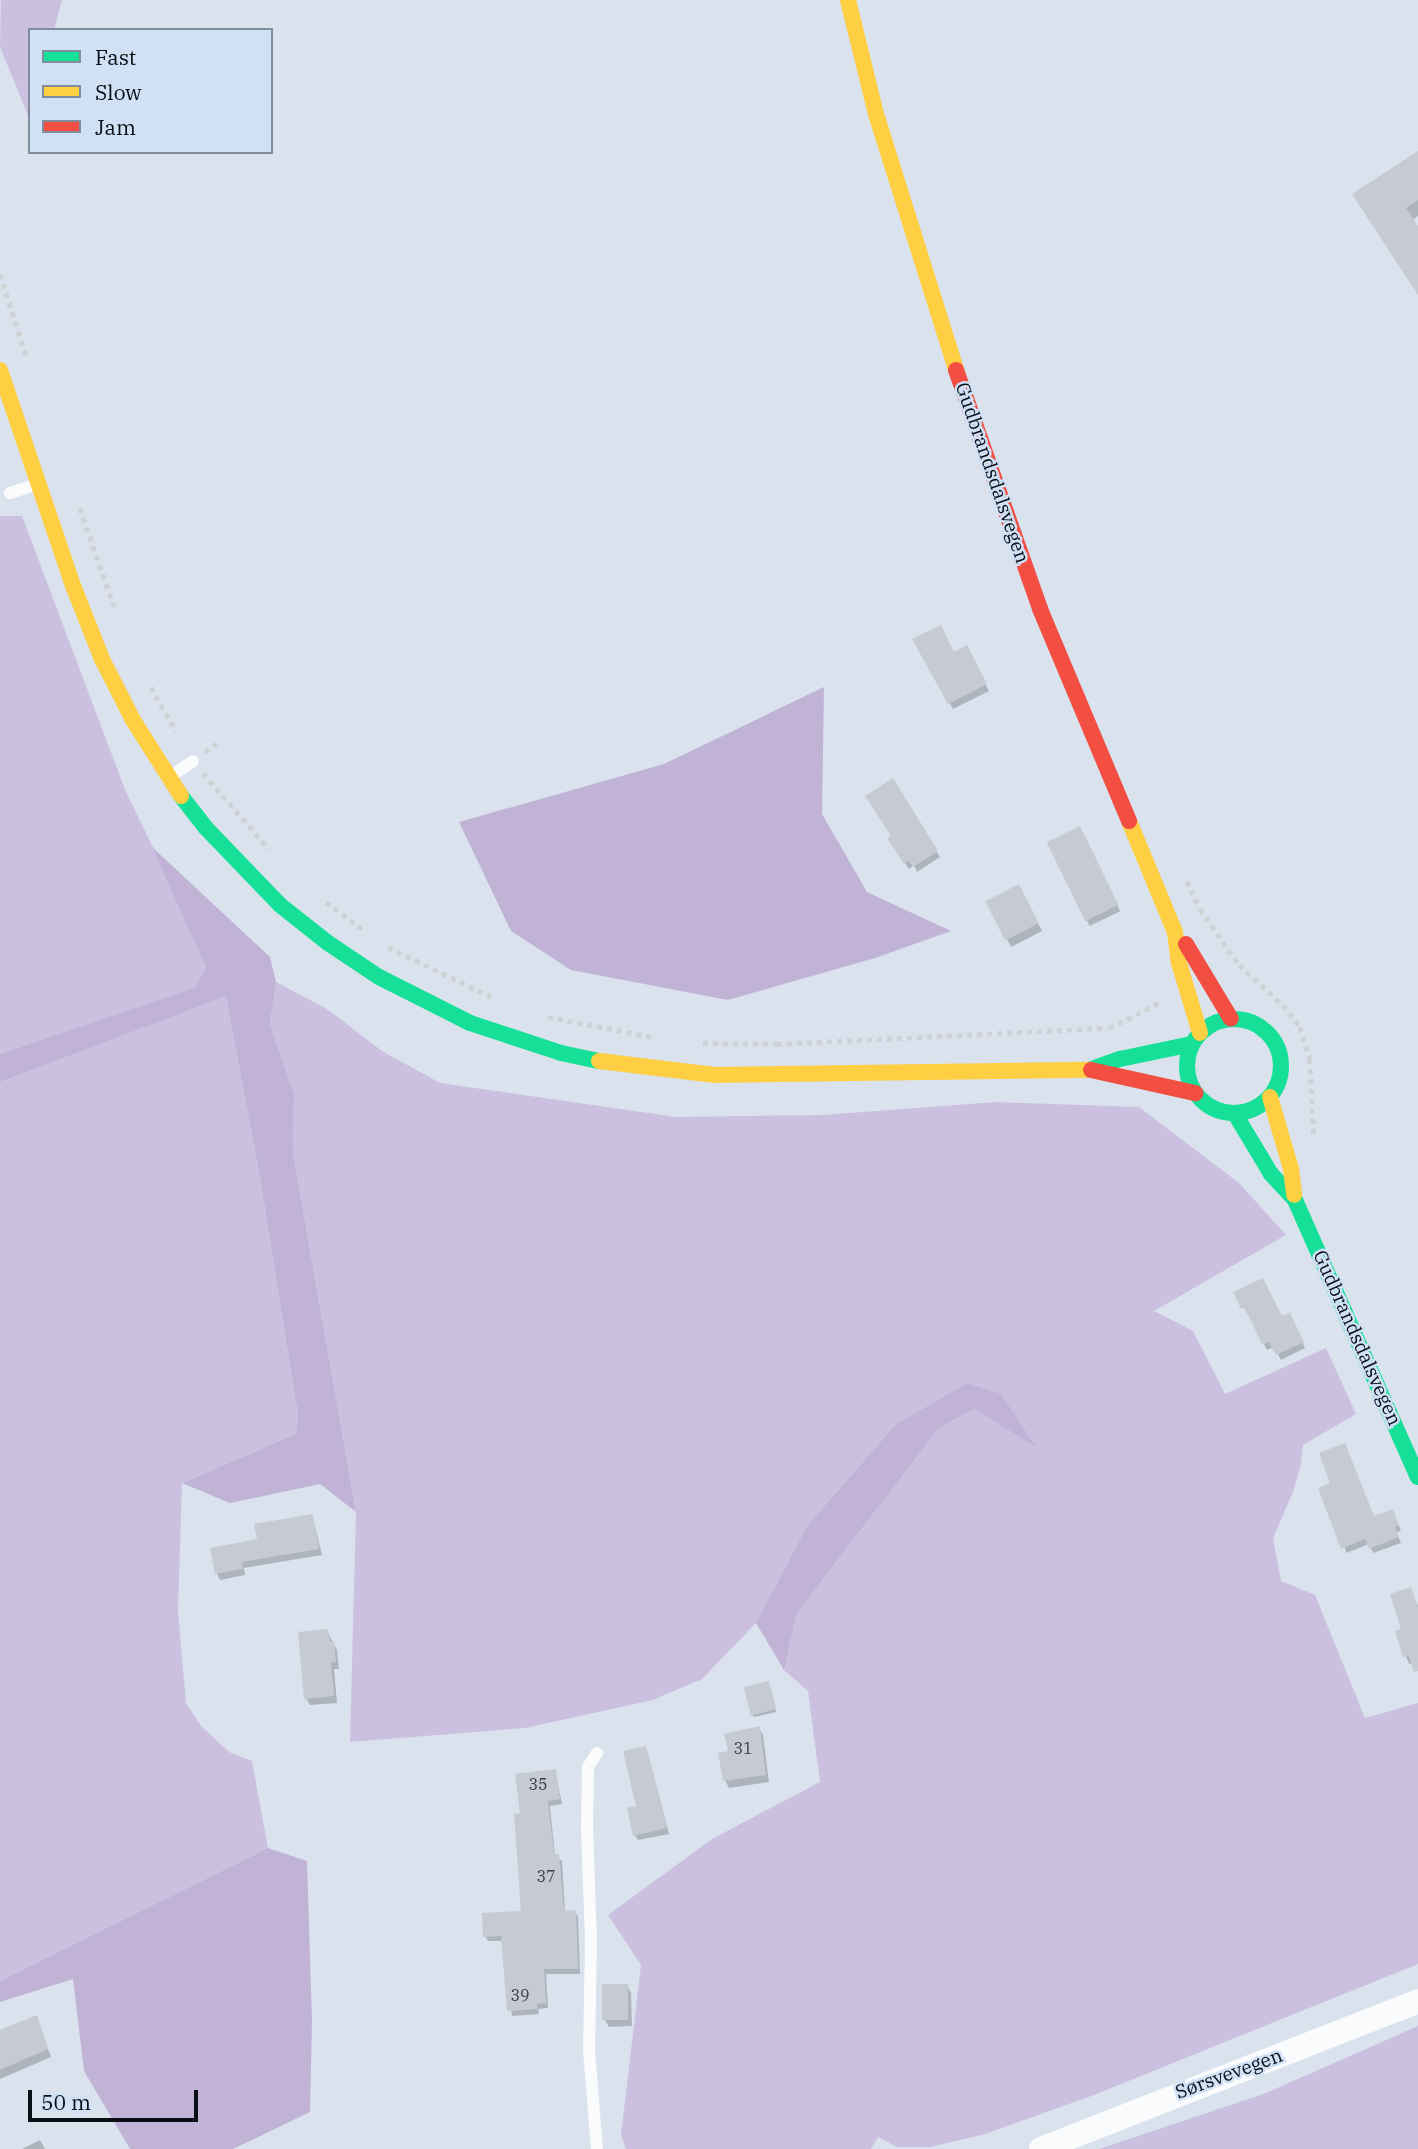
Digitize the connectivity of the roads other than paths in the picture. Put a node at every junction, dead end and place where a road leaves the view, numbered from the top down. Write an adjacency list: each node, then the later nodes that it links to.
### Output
1 (848, 0): 7 (main road, Gudbrandsdalsvegen)
2 (0, 370): 3 (main road)
3 (37, 484): 4 (lane); 6 (main road)
4 (10, 493)
5 (193, 761): 6 (lane)
6 (168, 778): 10 (main road)
7 (1175, 932): 8 (main road, Gudbrandsdalsvegen); 9 (main road, Gudbrandsdalsvegen)
8 (1231, 1018): 9 (main road); 12 (main road)
9 (1196, 1038): 10 (main road); 11 (main road)
10 (1089, 1070): 11 (main road)
11 (1195, 1094): 13 (main road)
12 (1270, 1097): 13 (main road); 14 (main road, Gudbrandsdalsvegen)
13 (1235, 1114): 14 (main road, Gudbrandsdalsvegen)
14 (1294, 1200): 15 (main road, Gudbrandsdalsvegen)
15 (1418, 1477)
16 (597, 1753): 18 (lane)
17 (1418, 2001): 19 (street, Sørsvevegen)
18 (597, 2149)
19 (1041, 2149)

